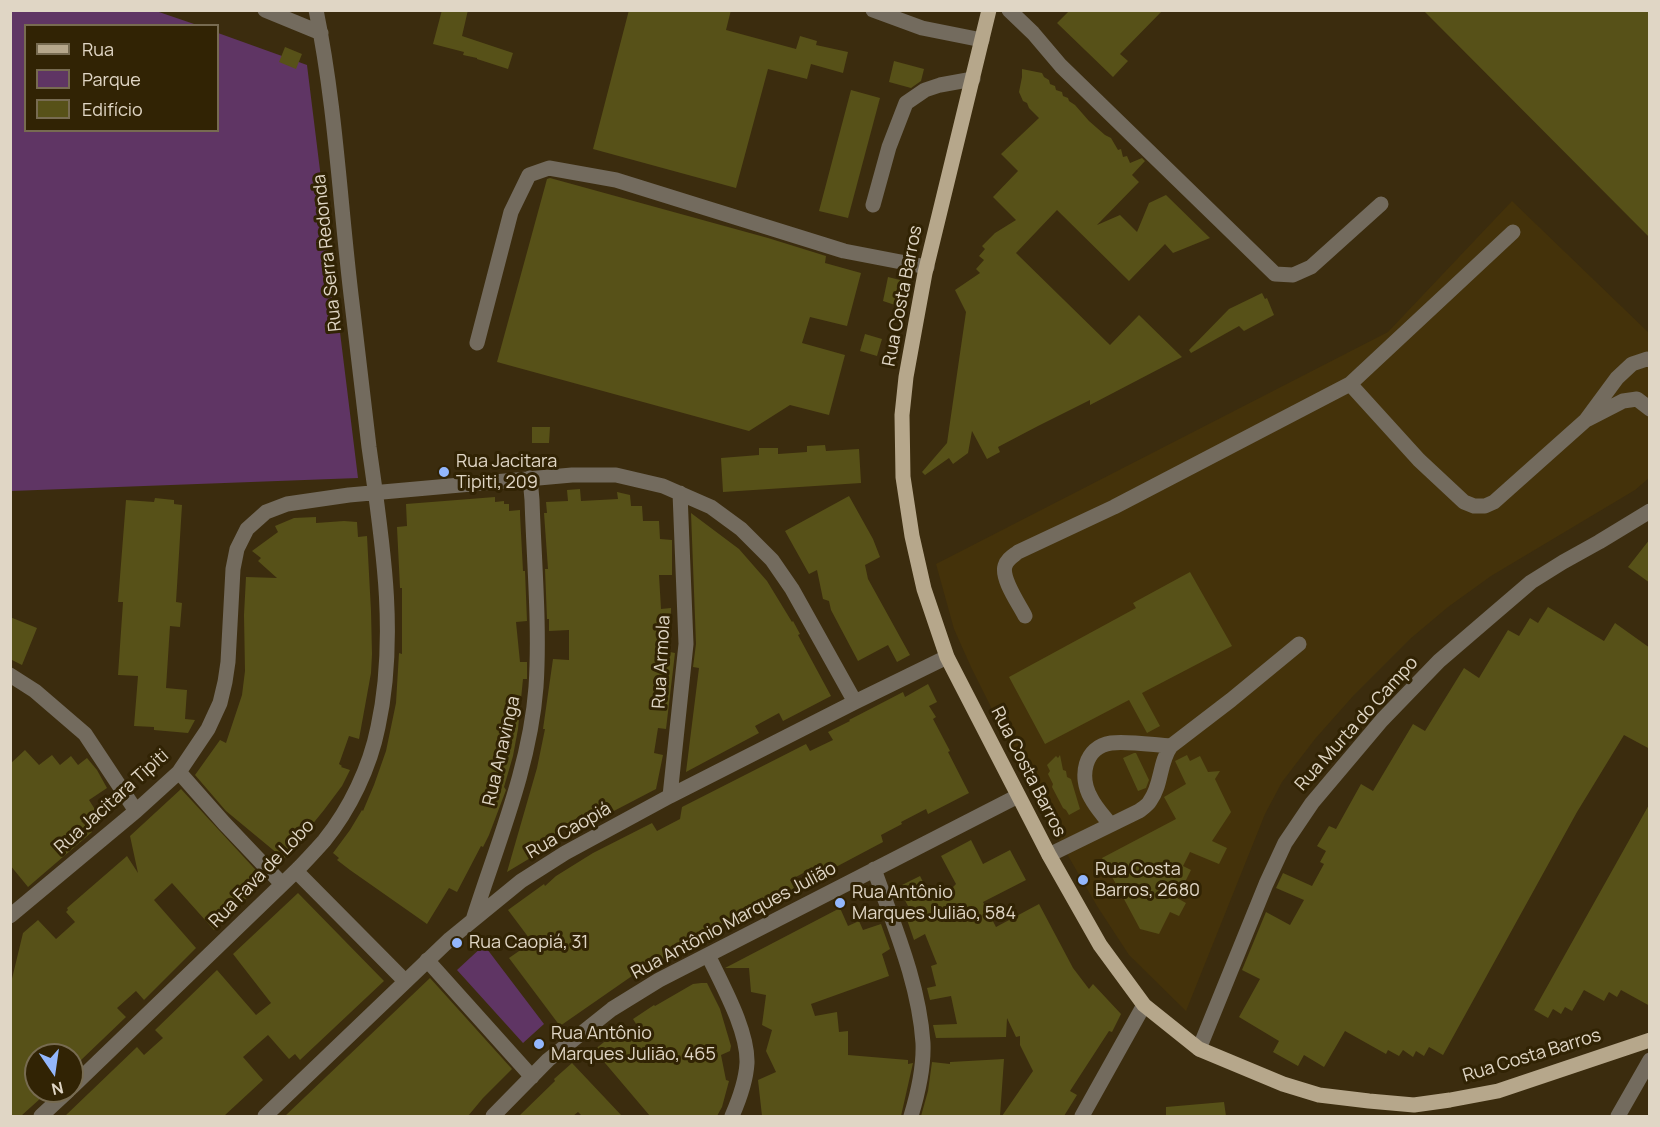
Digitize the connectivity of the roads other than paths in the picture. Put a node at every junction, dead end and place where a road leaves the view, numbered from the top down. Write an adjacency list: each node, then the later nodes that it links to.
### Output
1 (266, 10): 6 (street)
2 (316, 10): 6 (street, Rua Serra Redonda)
3 (873, 10): 7 (street)
4 (989, 10): 7 (main road, Rua Costa Barros)
5 (1009, 10): 9 (street)
6 (321, 33): 19 (street, Rua Serra Redonda)
7 (982, 39): 8 (main road, Rua Costa Barros)
8 (973, 78): 10 (street); 12 (main road, Rua Costa Barros)
9 (1381, 204)
10 (873, 205)
11 (1513, 232): 15 (street)
12 (927, 267): 13 (street); 24 (main road, Rua Costa Barros)
13 (477, 343)
14 (1650, 360): 17 (street)
15 (1350, 384): 17 (street); 22 (street)
16 (1650, 409): 17 (street)
17 (1586, 420)
18 (530, 478): 19 (street, Rua Jacitara Tipiti); 20 (street, Rua Jacitara Tipiti); 38 (street, Rua Anavinga)
19 (376, 492): 28 (street, Rua Jacitara Tipiti); 35 (street, Rua Fava de Lobo)
20 (680, 493): 26 (street, Rua Jacitara Tipiti); 29 (street, Rua Armola)
21 (1650, 511): 44 (street, Rua Murta do Campo)
22 (1025, 616)
23 (1299, 644): 27 (street)
24 (946, 657): 26 (street, Rua Caopiá); 30 (main road, Rua Costa Barros)
25 (10, 675): 31 (street)
26 (855, 702): 29 (street, Rua Caopiá)
27 (1172, 746): 32 (street); 32 (street)
28 (179, 772): 31 (street, Rua Jacitara Tipiti); 36 (street)
29 (670, 796): 38 (street, Rua Caopiá)
30 (1018, 796): 33 (main road, Rua Costa Barros); 34 (street, Rua Antônio Marques Julião)
31 (136, 811): 37 (street, Rua Jacitara Tipiti)
32 (1110, 825): 33 (street)
33 (1049, 855): 42 (main road, Rua Costa Barros)
34 (874, 869): 39 (street, Rua Antônio Marques Julião); 53 (street)
35 (297, 871): 36 (street, Rua Fava de Lobo); 41 (street)
36 (282, 885): 46 (street, Rua Fava de Lobo)
37 (10, 916)
38 (473, 920): 40 (street, Rua Caopiá)
39 (708, 955): 47 (street, Rua Antônio Marques Julião); 52 (street)
40 (427, 960): 41 (street, Rua Caopiá); 47 (street)
41 (405, 981): 50 (street, Rua Caopiá)
42 (1144, 1005): 44 (main road, Rua Costa Barros); 54 (street)
43 (1650, 1040): 44 (main road, Rua Costa Barros)
44 (1199, 1049)
45 (1650, 1060): 55 (street)
46 (84, 1075)
47 (532, 1077): 51 (street, Rua Antônio Marques Julião)
48 (55, 1103): 49 (street)
49 (41, 1116)
50 (265, 1116)
51 (493, 1116)
52 (732, 1116)
53 (911, 1116)
54 (1082, 1116)
55 (1618, 1116)

